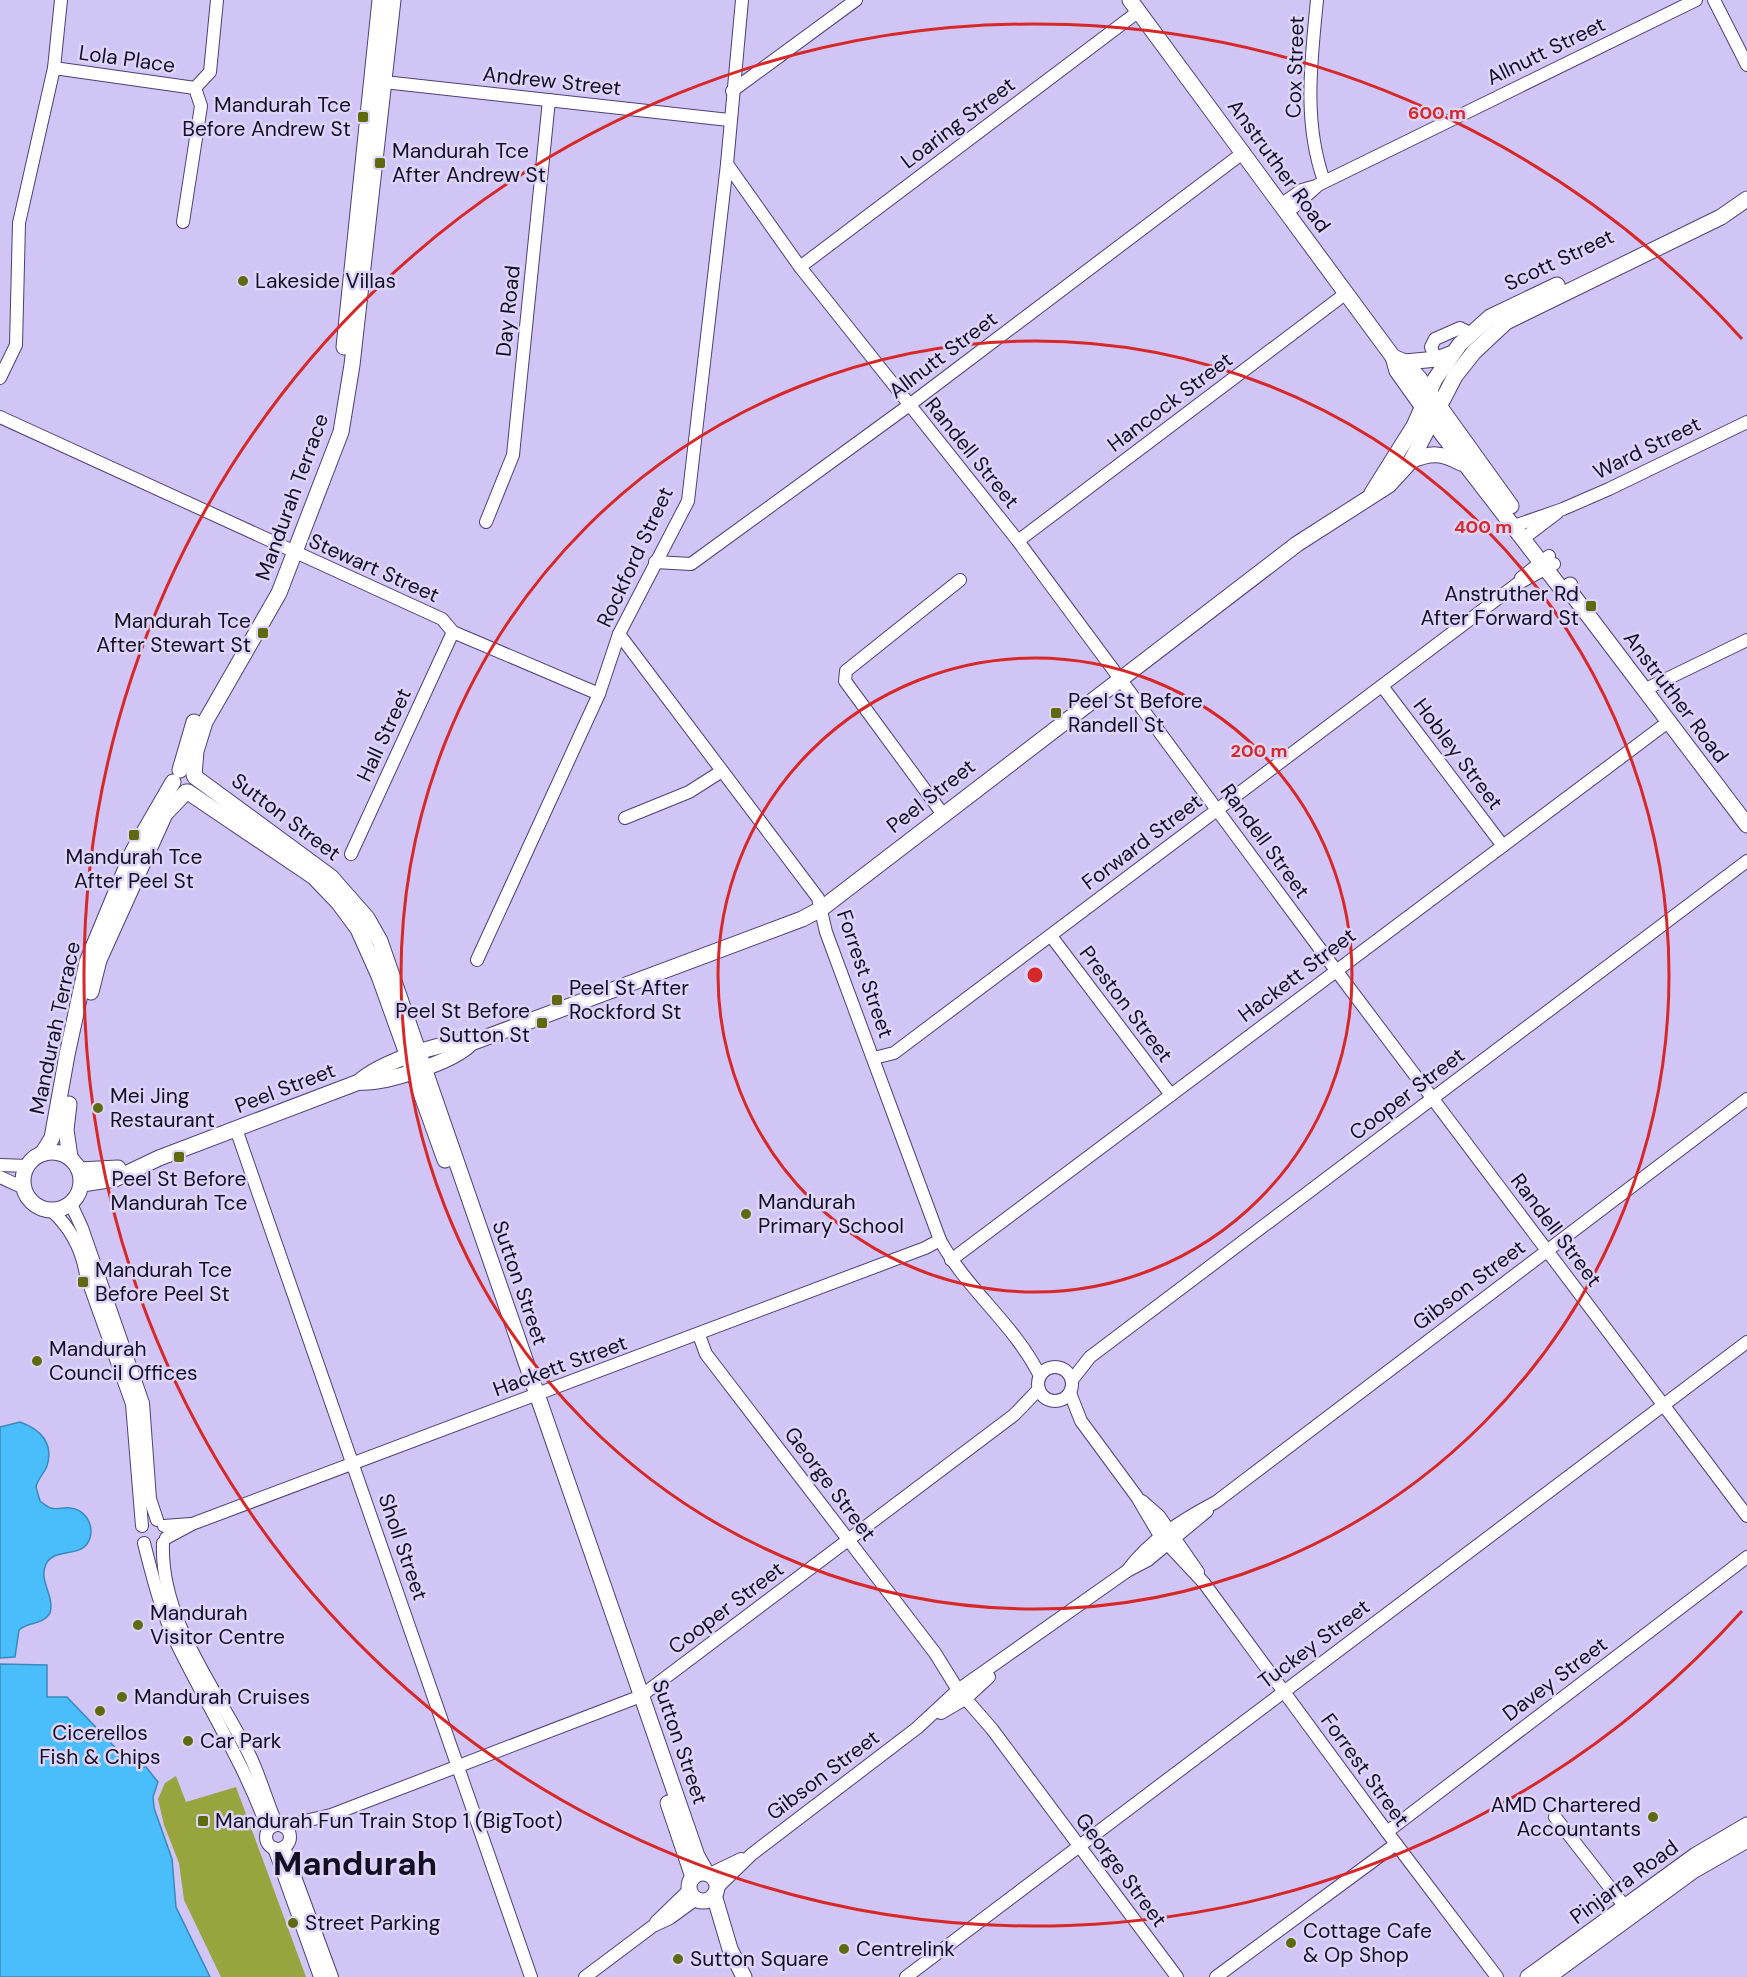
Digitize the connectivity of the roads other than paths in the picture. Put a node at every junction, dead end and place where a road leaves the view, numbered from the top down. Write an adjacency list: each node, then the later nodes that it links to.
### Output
1 (61, 0): 12 (street)
2 (217, 0): 14 (street)
3 (380, 0): 13 (main road, Mandurah Terrace)
4 (393, 0): 13 (main road, Mandurah Terrace)
5 (742, 0): 15 (street, Rockford Street)
6 (856, 0): 15 (street)
7 (1317, 0): 20 (street, Cox Street)
8 (1696, 0): 20 (street, Allnutt Street)
9 (1714, 0): 11 (street)
10 (1135, 5): 18 (main road, Anstruther Road); 25 (street, Loaring Street)
11 (1747, 65)
12 (54, 68): 14 (street, Lola Place); 31 (street)
13 (378, 81): 16 (street, Andrew Street); 44 (main road, Mandurah Terrace)
14 (195, 88): 24 (street)
15 (732, 91): 17 (street, Rockford Street)
16 (549, 100): 17 (street, Andrew Street); 41 (street, Day Road)
17 (729, 120): 19 (street, Rockford Street)
18 (1244, 152): 23 (main road, Anstruther Road); 33 (street, Allnutt Street)
19 (727, 164): 25 (street, Randell Street); 45 (street, Rockford Street)
20 (1324, 181): 23 (street, Allnutt Street)
21 (1747, 189): 27 (main road, Scott Street)
22 (1747, 199): 35 (main road, Scott Street)
23 (1285, 208): 26 (main road, Anstruther Road)
24 (183, 222)
25 (800, 267): 33 (street, Randell Street)
26 (1345, 294): 30 (main road, Anstruther Road); 43 (street, Hancock Street)
27 (1470, 333): 28 (main road, Scott Street); 29 (street)
28 (1453, 353): 30 (main road); 32 (main road, Scott Street)
29 (1434, 355)
30 (1399, 359): 32 (main road, Anstruther Road); 34 (main road, Anstruther Road)
31 (0, 378)
32 (1429, 392): 34 (main road, Scott Street); 35 (main road, Anstruther Road)
33 (908, 406): 43 (street, Randell Street); 45 (street, Allnutt Street)
34 (1423, 406): 35 (main road, Anstruther Road); 40 (main road, Peel Street)
35 (1437, 414): 38 (main road, Peel Street); 39 (main road, Anstruther Road); 42 (main road, Anstruther Road)
36 (0, 417): 44 (street, Stewart Street)
37 (1747, 422): 42 (street, Ward Street)
38 (1411, 461): 39 (main road); 40 (main road, Peel Street)
39 (1467, 466): 42 (main road, Anstruther Road)
40 (1370, 495): 51 (main road, Peel Street)
41 (486, 522)
42 (1523, 530): 46 (main road, Anstruther Road)
43 (1018, 541): 51 (street, Randell Street)
44 (293, 553): 48 (street, Stewart Street); 57 (main road, Mandurah Terrace)
45 (656, 562): 49 (street, Rockford Street)
46 (1548, 563): 52 (street, Forward Street); 53 (main road, Anstruther Road)
47 (960, 580): 60 (street)
48 (453, 632): 54 (street, Stewart Street); 64 (street, Hall Street)
49 (619, 634): 54 (street, Rockford Street); 56 (street, Forrest Street)
50 (1747, 640): 53 (street)
51 (1120, 679): 59 (street, Randell Street); 60 (main road, Peel Street)
52 (1382, 686): 59 (street, Forward Street); 63 (street, Hobley Street)
53 (1644, 690): 55 (main road, Anstruther Road)
54 (599, 694): 68 (street, Rockford Street)
55 (1668, 722): 62 (main road, Anstruther Road); 63 (street, Hackett Street)
56 (722, 771): 61 (street); 66 (street, Forrest Street)
57 (186, 776): 58 (main road, Mandurah Terrace); 70 (main road, Sutton Street); 77 (main road, Mandurah Terrace)
58 (187, 792): 70 (main road, Sutton Street); 78 (main road, Mandurah Terrace)
59 (1218, 809): 67 (street, Forward Street); 69 (street, Randell Street)
60 (942, 813): 66 (main road, Peel Street)
61 (625, 818)
62 (1747, 825)
63 (1503, 846): 69 (street, Hackett Street)
64 (351, 854)
65 (1747, 861): 74 (street, Cooper Street)
66 (821, 909): 71 (street, Forrest Street); 72 (main road, Peel Street)
67 (1051, 936): 71 (street, Forward Street); 73 (street, Preston Street)
68 (477, 960)
69 (1336, 970): 73 (street, Hackett Street); 74 (street, Randell Street)
70 (386, 974): 72 (main road, Sutton Street)
71 (874, 1058): 86 (street, Forrest Street)
72 (416, 1062): 76 (main road, Peel Street); 97 (main road, Sutton Street)
73 (1171, 1095): 88 (street, Hackett Street)
74 (1433, 1099): 87 (street, Randell Street); 92 (street, Cooper Street)
75 (1747, 1099): 87 (street, Gibson Street)
76 (236, 1129): 82 (main road, Peel Street); 102 (street, Sholl Street)
77 (42, 1154): 78 (main road); 80 (main road)
78 (70, 1157): 82 (main road)
79 (0, 1165): 80 (street)
80 (28, 1166): 83 (main road)
81 (0, 1177): 83 (street)
82 (81, 1177): 84 (main road)
83 (24, 1188): 85 (main road)
84 (71, 1204): 85 (main road); 105 (street)
85 (51, 1210): 104 (street)
86 (940, 1240): 88 (street, Forrest Street); 89 (street, Hackett Street)
87 (1547, 1250): 99 (street, Randell Street); 106 (street, Gibson Street)
88 (951, 1260): 91 (street, Forrest Street)
89 (699, 1335): 97 (street, Hackett Street); 107 (street, George Street)
90 (1747, 1341): 99 (street, Tuckey Street)
91 (1028, 1351): 93 (street, Forrest Street); 95 (street, Forrest Street)
92 (1090, 1357): 93 (street, Cooper Street); 94 (street, Cooper Street)
93 (1056, 1367): 94 (street); 95 (street)
94 (1072, 1380): 96 (street)
95 (1039, 1383): 98 (street); 100 (street, Cooper Street)
96 (1070, 1393): 98 (street); 101 (street, Forrest Street)
97 (533, 1397): 102 (street, Hackett Street); 112 (main road, Sutton Street)
98 (1051, 1401): 100 (street, Cooper Street); 101 (street, Forrest Street)
99 (1663, 1405): 103 (street, Randell Street); 111 (street, Tuckey Street)
100 (1014, 1415): 107 (street, Cooper Street)
101 (1081, 1421): 106 (street, Forrest Street)
102 (354, 1464): 105 (street, Hackett Street); 113 (street, Sholl Street)
103 (1747, 1516)
104 (142, 1526): 105 (street); 108 (street)
105 (162, 1532): 108 (street); 117 (street)
106 (1168, 1537): 110 (street, Gibson Street); 111 (street, Forrest Street)
107 (848, 1540): 110 (street, George Street); 112 (street, Cooper Street)
108 (144, 1543): 117 (street)
109 (1747, 1557): 118 (street, Davey Street)
110 (966, 1691): 121 (street, George Street); 123 (street, Gibson Street)
111 (1283, 1692): 118 (street, Forrest Street); 121 (street, Tuckey Street)
112 (637, 1698): 113 (street, Cooper Street); 124 (main road, Sutton Street)
113 (457, 1768): 114 (street, Cooper Street); 129 (street, Sholl Street)
114 (331, 1815): 117 (street, Cooper Street); 122 (street, Cooper Street)
115 (1555, 1817): 126 (street)
116 (1747, 1825): 126 (main road, Pinjarra Road)
117 (276, 1827): 122 (street); 122 (street)
118 (1386, 1832): 120 (street, Forrest Street)
119 (1747, 1840): 126 (main road, Pinjarra Road)
120 (1396, 1844): 135 (street); 136 (street, Forrest Street)
121 (1078, 1845): 133 (street, Tuckey Street); 134 (street, George Street)
122 (282, 1846): 127 (street); 128 (street)
123 (752, 1854): 124 (street, Gibson Street); 125 (street, Gibson Street)
124 (699, 1885): 125 (main road); 125 (main road); 130 (street, Gibson Street); 131 (main road, Sutton Street)
125 (716, 1891): 132 (main road)
126 (1628, 1911): 137 (main road, Pinjarra Road); 138 (main road, Pinjarra Road)
127 (320, 1977)
128 (332, 1977)
129 (531, 1977)
130 (585, 1977)
131 (732, 1977)
132 (744, 1977)
133 (906, 1977)
134 (1177, 1977)
135 (1216, 1977)
136 (1497, 1977)
137 (1528, 1977)
138 (1548, 1977)

